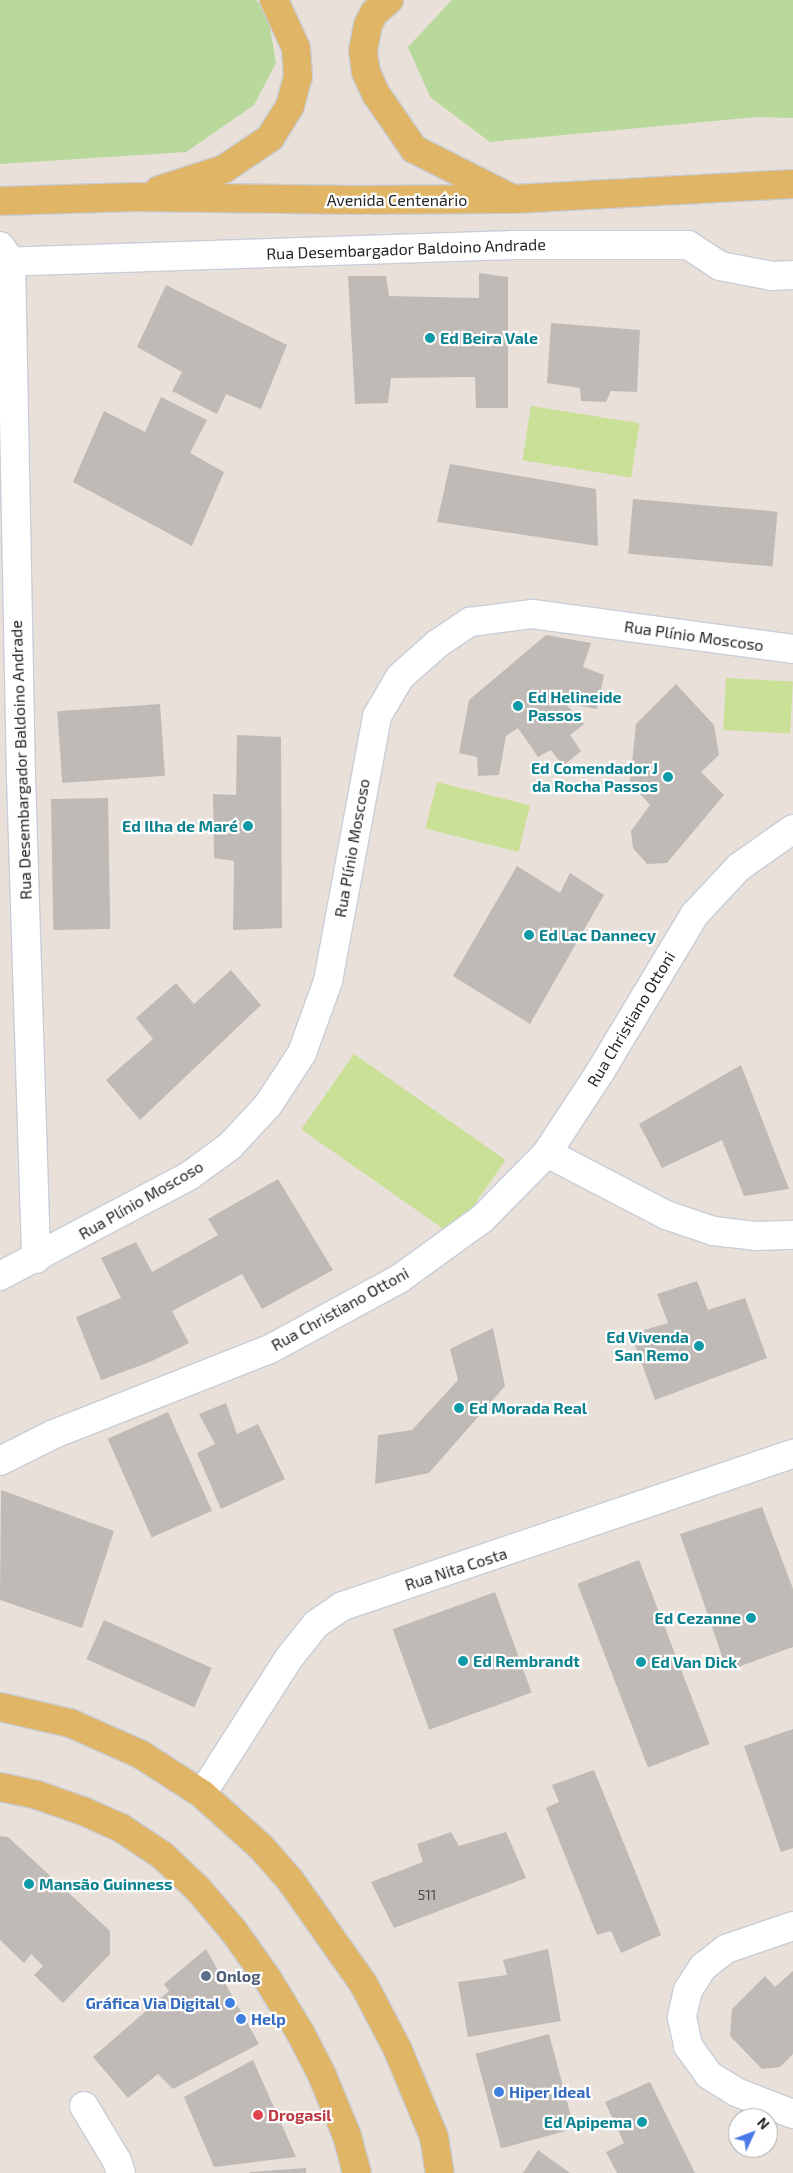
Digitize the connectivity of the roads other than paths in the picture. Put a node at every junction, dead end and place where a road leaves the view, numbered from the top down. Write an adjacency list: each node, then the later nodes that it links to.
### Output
1 (274, 0): 4 (main road)
2 (389, 0): 5 (main road)
3 (793, 184): 5 (main road, Avenida Centenário)
4 (136, 197): 5 (main road, Avenida Centenário); 6 (main road, Avenida Centenário)
5 (514, 199)
6 (0, 201)
7 (4, 256): 8 (street, Rua Desembargador Baldoino Andrade); 13 (street, Rua Desembargador Baldoino Andrade)
8 (793, 275)
9 (793, 649): 13 (street, Rua Plínio Moscoso)
10 (793, 829): 11 (street, Rua Christiano Ottoni)
11 (547, 1153): 12 (street); 16 (street, Rua Christiano Ottoni)
12 (793, 1235)
13 (36, 1259): 14 (street, Rua Plínio Moscoso)
14 (0, 1276)
15 (793, 1454): 19 (street, Rua Nita Costa)
16 (0, 1461)
17 (0, 1707): 19 (main road)
18 (0, 1787): 24 (main road)
19 (202, 1794): 25 (main road)
20 (793, 1926): 22 (street)
21 (84, 2106): 23 (street)
22 (793, 2114)
23 (121, 2173)
24 (357, 2173)
25 (440, 2173)

